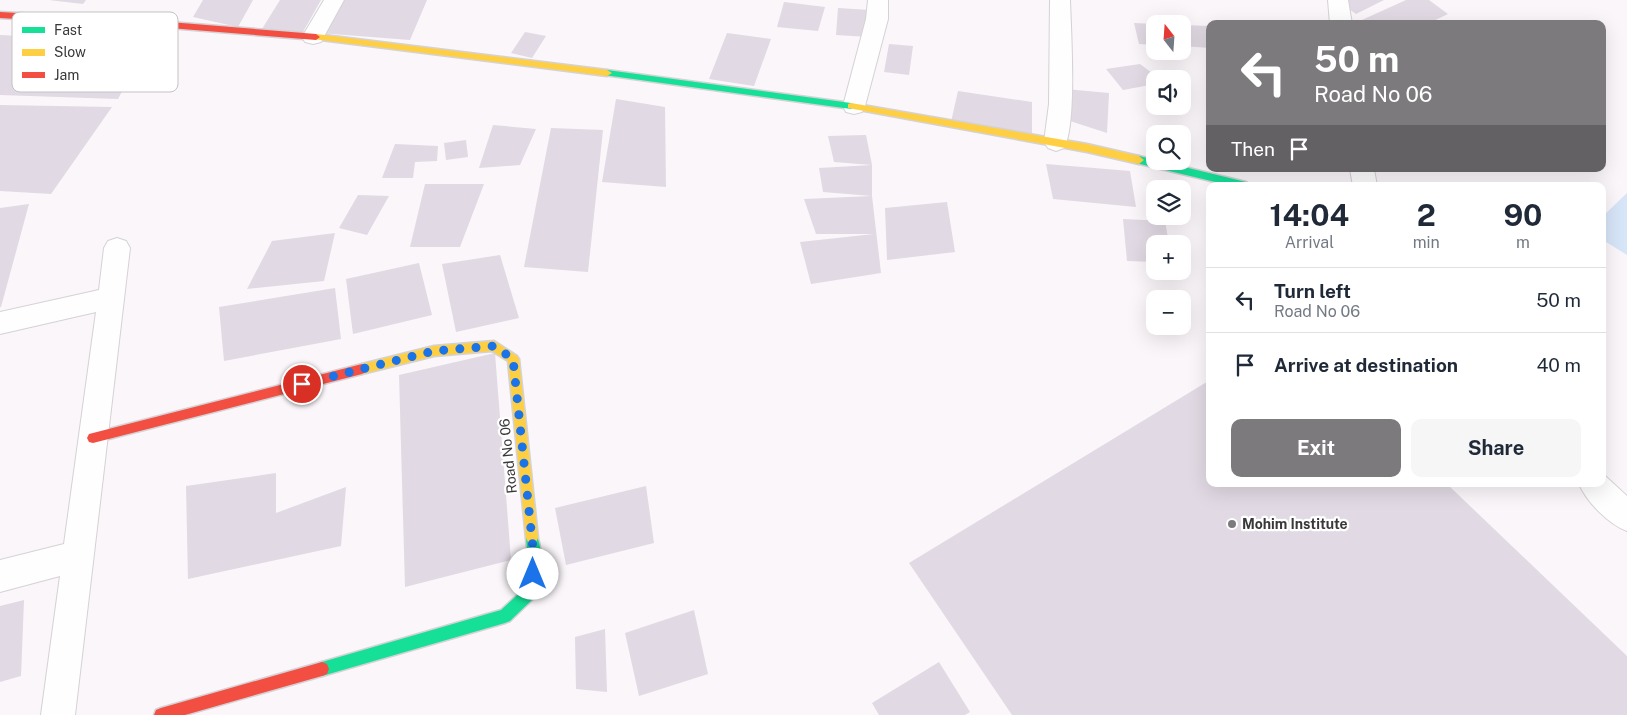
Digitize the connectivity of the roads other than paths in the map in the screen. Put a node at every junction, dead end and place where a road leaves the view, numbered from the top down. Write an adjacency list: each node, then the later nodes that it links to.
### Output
1 (334, 0): 7 (street)
2 (878, 0): 8 (street)
3 (1060, 0): 9 (street)
4 (1338, 0): 5 (street)
5 (1340, 20)
6 (178, 26): 7 (street)
7 (313, 37): 8 (street)
8 (854, 106): 9 (street)
9 (1056, 142): 10 (street)
10 (1229, 182)
11 (117, 248): 12 (street)
12 (110, 298): 13 (street); 14 (street)
13 (0, 323)
14 (93, 438): 17 (street); 20 (street, Road No 06)
15 (1597, 487): 16 (street)
16 (1627, 517)
17 (78, 556): 18 (street); 19 (street)
18 (0, 576)
19 (58, 715)
20 (161, 715)

